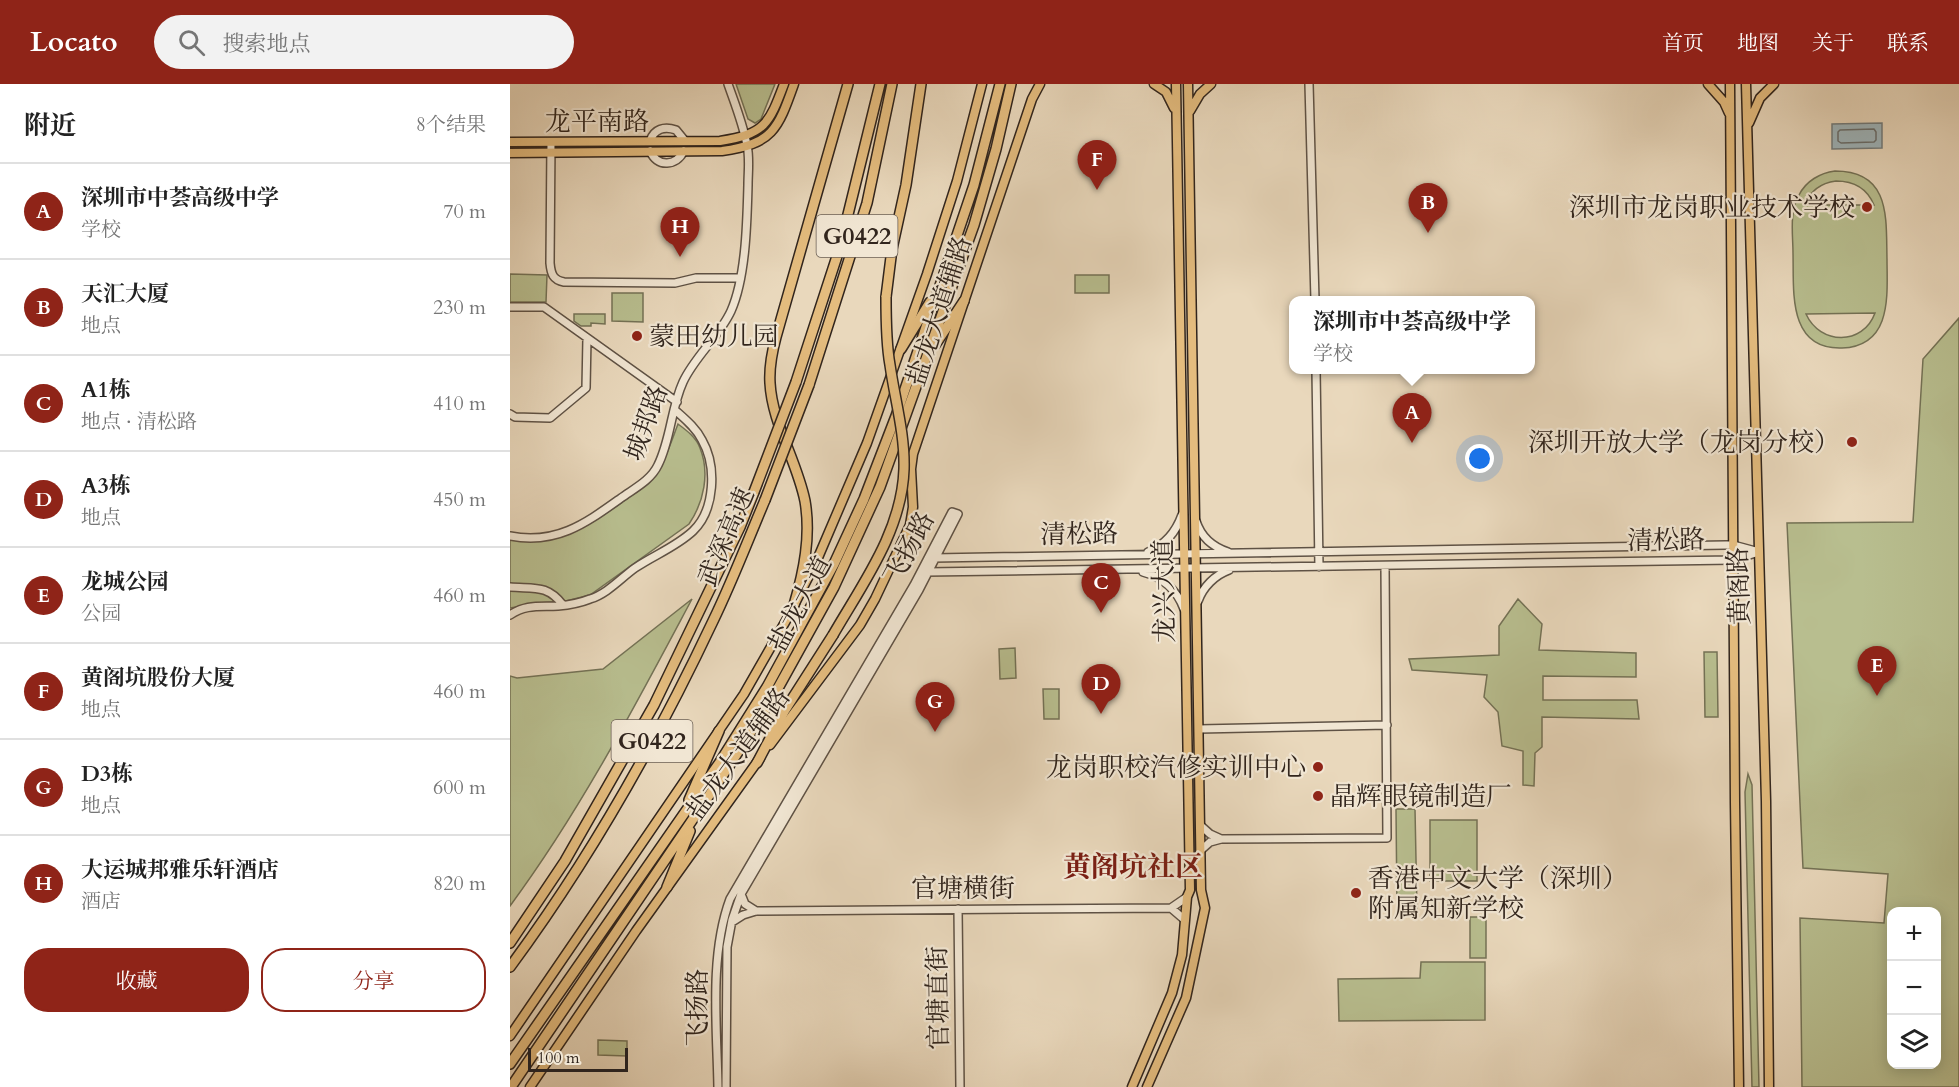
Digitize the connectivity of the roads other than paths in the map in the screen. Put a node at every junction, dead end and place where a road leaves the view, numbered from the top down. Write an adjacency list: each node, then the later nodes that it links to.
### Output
1 (728, 84): 27 (street)
2 (784, 84): 27 (main road)
3 (794, 84): 32 (main road)
4 (848, 84): 66 (highway)
5 (880, 84): 88 (highway, 武深高速 / G0422, bridge)
6 (892, 84): 89 (highway, 武深高速 / G0422, bridge)
7 (921, 84): 74 (highway, bridge)
8 (982, 84): 41 (main road, 盐龙大道辅路)
9 (1000, 84): 36 (highway, 盐龙大道)
10 (1011, 84): 42 (highway, 盐龙大道)
11 (1040, 84): 38 (main road, 盐龙大道辅路)
12 (1154, 84): 21 (main road)
13 (1176, 84): 21 (main road, 龙兴大道)
14 (1188, 84): 22 (main road, 龙兴大道)
15 (1211, 84): 22 (main road)
16 (1309, 84): 37 (street)
17 (1708, 84): 23 (main road)
18 (1730, 84): 23 (main road, 黄阁路)
19 (1746, 84): 24 (main road, 黄阁路)
20 (1774, 84): 24 (main road)
21 (1177, 120): 25 (main road, 龙兴大道)
22 (1188, 120): 26 (main road, 龙兴大道)
23 (1731, 120): 49 (main road, 黄阁路)
24 (1747, 130): 51 (main road, 黄阁路)
25 (1177, 132): 26 (main road); 46 (main road, 龙兴大道)
26 (1188, 132): 47 (main road, 龙兴大道)
27 (745, 136): 29 (main road, 龙平南路); 32 (street, 城邦路)
28 (650, 141): 29 (main road, 龙平南路); 29 (street); 31 (main road, 龙平南路)
29 (684, 141)
30 (510, 142): 31 (main road, 龙平南路)
31 (551, 142): 33 (street)
32 (747, 146): 33 (main road, 龙平南路); 35 (street, 城邦路)
33 (551, 152): 34 (main road, 龙平南路); 35 (street)
34 (510, 153)
35 (739, 278): 44 (street, 城邦路)
36 (940, 287): 41 (highway); 76 (highway, 盐龙大道)
37 (1315, 296)
38 (964, 301): 42 (highway); 74 (main road, 盐龙大道辅路)
39 (510, 307): 40 (street)
40 (587, 338): 44 (street); 45 (street)
41 (901, 348): 66 (main road, 盐龙大道辅路)
42 (927, 357): 75 (highway, 盐龙大道)
43 (1316, 374): 50 (street)
44 (676, 406): 48 (street, 城邦路); 67 (street)
45 (510, 414)
46 (1184, 507): 53 (street); 54 (main road, 龙兴大道)
47 (1195, 517): 52 (street); 55 (main road, 龙兴大道)
48 (510, 536)
49 (1733, 545): 50 (street, 清松路); 51 (street, 清松路); 57 (main road, 黄阁路)
50 (1318, 551): 52 (street, 清松路); 59 (street)
51 (1759, 552): 57 (street, 清松路); 100 (main road, 黄阁路)
52 (1230, 553): 55 (street, 清松路)
53 (1138, 554): 54 (street, 清松路); 56 (street, 清松路)
54 (1185, 554): 55 (street, 清松路); 61 (main road, 龙兴大道)
55 (1196, 554): 62 (main road, 龙兴大道)
56 (932, 558): 56 (street, 飞扬路); 64 (street, 飞扬路)
57 (1733, 560): 58 (street, 清松路); 99 (main road, 黄阁路)
58 (1385, 566): 59 (street, 清松路); 71 (street)
59 (1319, 567): 60 (street, 清松路)
60 (1235, 568): 62 (street, 清松路); 68 (street)
61 (1185, 569): 62 (street, 清松路); 63 (street, 清松路); 69 (main road, 龙兴大道)
62 (1196, 569): 68 (main road, 龙兴大道)
63 (1134, 570): 64 (street, 清松路); 69 (street)
64 (925, 572): 81 (street, 飞扬路); 94 (street, 飞扬路)
65 (510, 587): 67 (street)
66 (794, 604): 73 (main road, 盐龙大道辅路)
67 (563, 605): 70 (street)
68 (1197, 606): 72 (main road, 龙兴大道)
69 (1186, 612): 82 (main road, 龙兴大道)
70 (510, 615)
71 (1387, 725): 72 (street); 78 (street)
72 (1199, 729): 77 (main road, 龙兴大道)
73 (719, 730): 76 (highway); 90 (main road, 盐龙大道辅路)
74 (757, 763): 80 (main road, 盐龙大道辅路)
75 (697, 813): 80 (highway); 92 (highway, 盐龙大道)
76 (679, 821): 91 (highway, 盐龙大道)
77 (1200, 825): 78 (street); 79 (main road, 龙兴大道)
78 (1221, 839): 79 (street)
79 (1201, 850): 98 (main road, 龙兴大道)
80 (667, 887): 93 (main road, 盐龙大道辅路)
81 (741, 894): 85 (street); 87 (street, 飞扬路)
82 (1187, 897): 83 (street); 86 (main road, 龙兴大道)
83 (1171, 908): 84 (street, 官塘横街); 86 (street)
84 (958, 909): 85 (street, 官塘横街); 96 (street, 官塘直街)
85 (756, 910): 87 (street, 官塘横街)
86 (1185, 920): 97 (main road, 龙兴大道)
87 (731, 924): 95 (street, 飞扬路)
88 (510, 943)
89 (510, 967)
90 (510, 1036)
91 (510, 1064)
92 (511, 1087)
93 (530, 1087)
94 (718, 1087)
95 (726, 1087)
96 (960, 1087)
97 (1130, 1087)
98 (1147, 1087)
99 (1739, 1087)
100 (1769, 1087)

